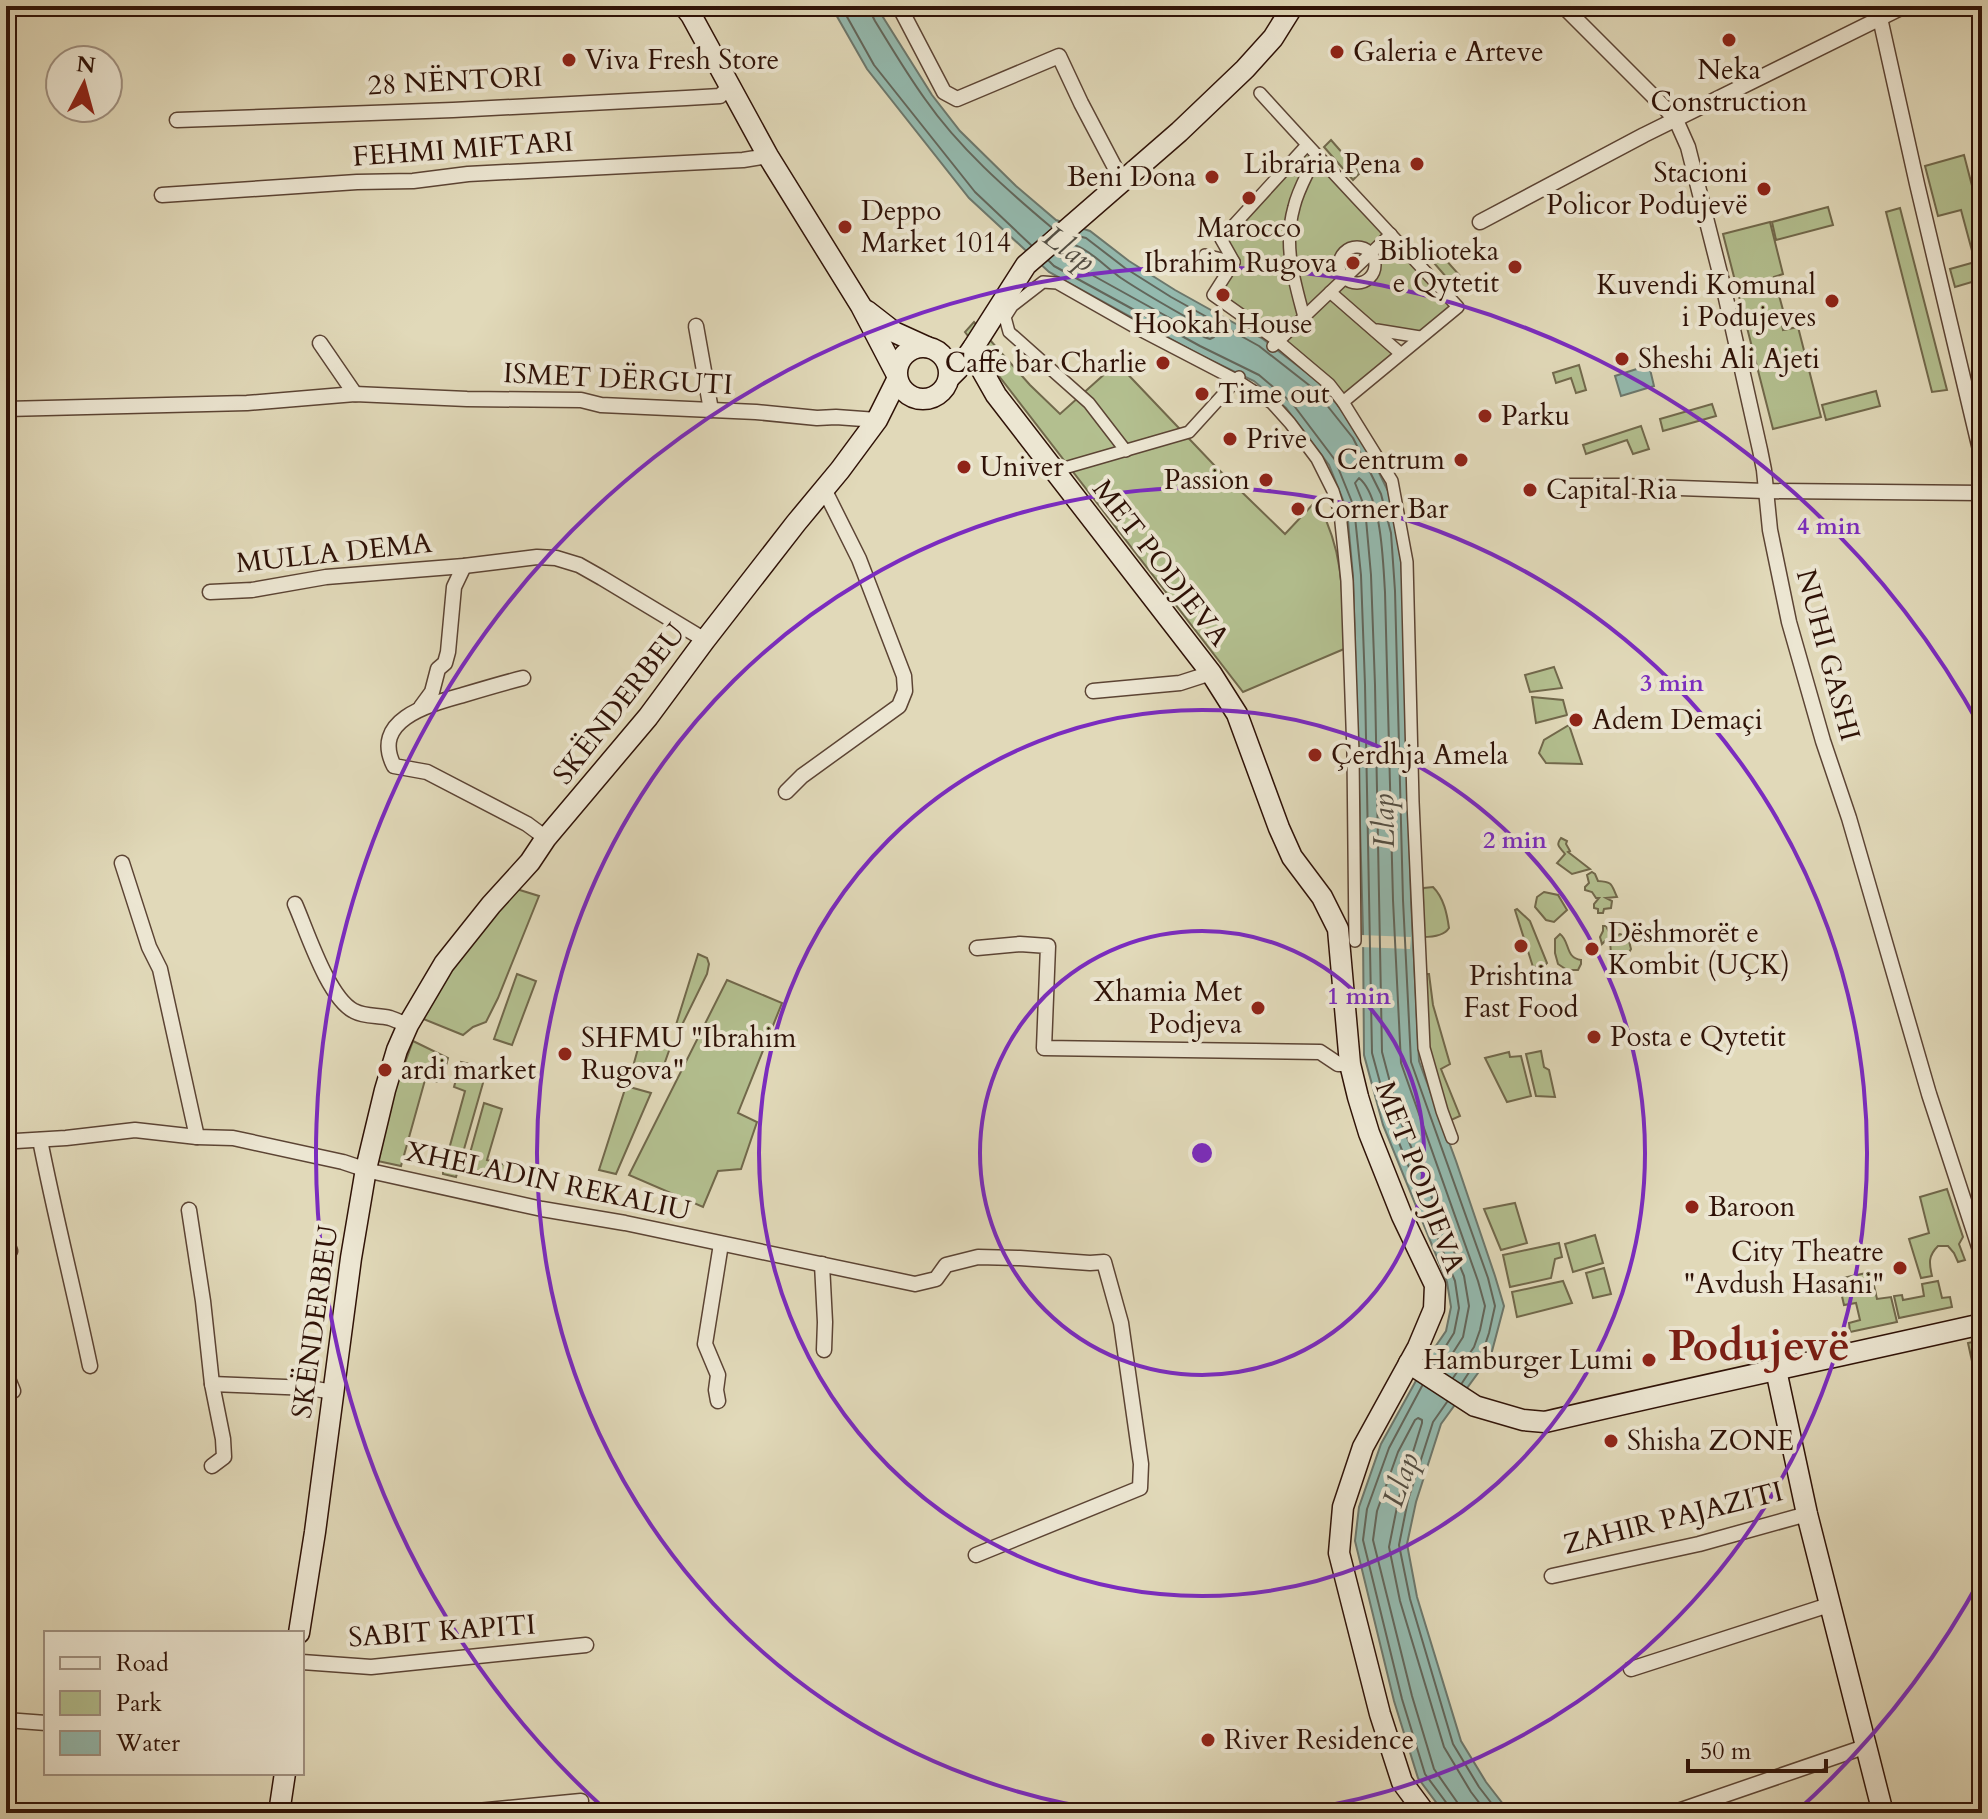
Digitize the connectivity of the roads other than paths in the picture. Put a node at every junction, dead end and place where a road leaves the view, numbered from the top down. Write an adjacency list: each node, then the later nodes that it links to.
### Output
1 (684, 6): 7 (main road)
2 (899, 6): 14 (street)
3 (1293, 6): 14 (main road)
4 (1563, 6): 10 (street, NUHI GASHI)
5 (1905, 6): 6 (street)
6 (1880, 18): 10 (street); 43 (street)
7 (730, 86): 9 (street, 28 NËNTORI); 13 (main road)
8 (1260, 93): 11 (street)
9 (177, 120)
10 (1676, 120): 16 (street); 47 (street, NUHI GASHI)
11 (1307, 145): 12 (street); 20 (street)
12 (1316, 155): 17 (street); 24 (street)
13 (768, 156): 15 (street, FEHMI MIFTARI); 23 (main road)
14 (1122, 181): 31 (main road)
15 (162, 195)
16 (1480, 222)
17 (1391, 234): 18 (street); 27 (street)
18 (1371, 253): 21 (street); 21 (street); 21 (street)
19 (1205, 255): 20 (street)
20 (1234, 262): 29 (street)
21 (1345, 278): 22 (street)
22 (1330, 292): 24 (street); 26 (street)
23 (861, 306): 30 (main road); 33 (main road)
24 (1304, 317): 29 (street)
25 (696, 326): 40 (street)
26 (1374, 330): 27 (street); 32 (street)
27 (1420, 337): 32 (street)
28 (320, 343): 36 (street)
29 (1276, 343): 38 (street)
30 (929, 348): 31 (main road); 33 (main road); 34 (main road)
31 (973, 348): 34 (main road); 44 (main road, MET PODJEVA)
32 (1400, 353): 38 (street)
33 (897, 377): 37 (main road); 41 (main road, SKËNDERBEU)
34 (949, 378): 37 (main road)
35 (1238, 378): 42 (street); 42 (street); 60 (street)
36 (355, 394): 39 (street, ISMET DËRGUTI); 40 (street, ISMET DËRGUTI)
37 (926, 399): 41 (main road)
38 (1343, 402): 65 (street)
39 (6, 409)
40 (711, 410): 41 (street, ISMET DËRGUTI)
41 (877, 420): 46 (main road, SKËNDERBEU)
42 (1126, 451): 44 (street)
43 (1982, 458)
44 (1054, 471): 52 (main road, MET PODJEVA)
45 (1557, 486): 47 (street)
46 (825, 491): 51 (main road, SKËNDERBEU); 56 (street)
47 (1765, 491): 48 (street); 71 (street, NUHI GASHI)
48 (1982, 493)
49 (464, 566): 50 (street, MULLA DEMA); 51 (street, MULLA DEMA); 55 (street, MULLA DEMA)
50 (210, 592)
51 (705, 640): 57 (main road, SKËNDERBEU)
52 (1211, 673): 54 (street); 63 (main road, MET PODJEVA)
53 (523, 678): 55 (street, MULLA DEMA)
54 (1093, 691)
55 (420, 708): 57 (street, MULLA DEMA)
56 (786, 792)
57 (546, 838): 62 (main road, SKËNDERBEU)
58 (122, 863): 64 (street)
59 (295, 904): 62 (street)
60 (1355, 941)
61 (977, 948): 63 (street)
62 (408, 1025): 68 (main road, SKËNDERBEU)
63 (1350, 1064): 76 (main road, MET PODJEVA)
64 (197, 1137): 67 (street, XHELADIN REKALIU); 68 (street, XHELADIN REKALIU)
65 (1452, 1138)
66 (6, 1140): 67 (street, XHELADIN REKALIU)
67 (40, 1140): 75 (street)
68 (366, 1169): 70 (street, XHELADIN REKALIU); 81 (main road, SKËNDERBEU)
69 (189, 1210): 79 (street)
70 (721, 1244): 72 (street, XHELADIN REKALIU); 82 (street, XHELADIN REKALIU)
71 (1982, 1256)
72 (822, 1264): 74 (street); 85 (street, XHELADIN REKALIU)
73 (1982, 1324): 77 (main road)
74 (824, 1350)
75 (90, 1366)
76 (1416, 1368): 77 (main road); 99 (main road, MET PODJEVA)
77 (1776, 1370): 84 (main road, ZAHIR PAJAZITI)
78 (6, 1374): 80 (street)
79 (212, 1384): 81 (street); 83 (street)
80 (13, 1391)
81 (333, 1392): 88 (main road, SKËNDERBEU)
82 (718, 1401)
83 (212, 1466)
84 (1807, 1514): 86 (street, ZAHIR PAJAZITI); 87 (main road, ZAHIR PAJAZITI)
85 (976, 1555)
86 (1552, 1576)
87 (1832, 1604): 91 (street); 94 (main road, ZAHIR PAJAZITI)
88 (299, 1631)
89 (586, 1645): 90 (street, SABIT KAPITI)
90 (304, 1662)
91 (1631, 1669)
92 (6, 1720): 93 (street)
93 (44, 1723)
94 (1867, 1746): 100 (street); 101 (main road, ZAHIR PAJAZITI)
95 (285, 1775): 97 (main road)
96 (581, 1801): 98 (street)
97 (279, 1813)
98 (457, 1813)
99 (1425, 1813)
100 (1672, 1813)
101 (1883, 1813)

